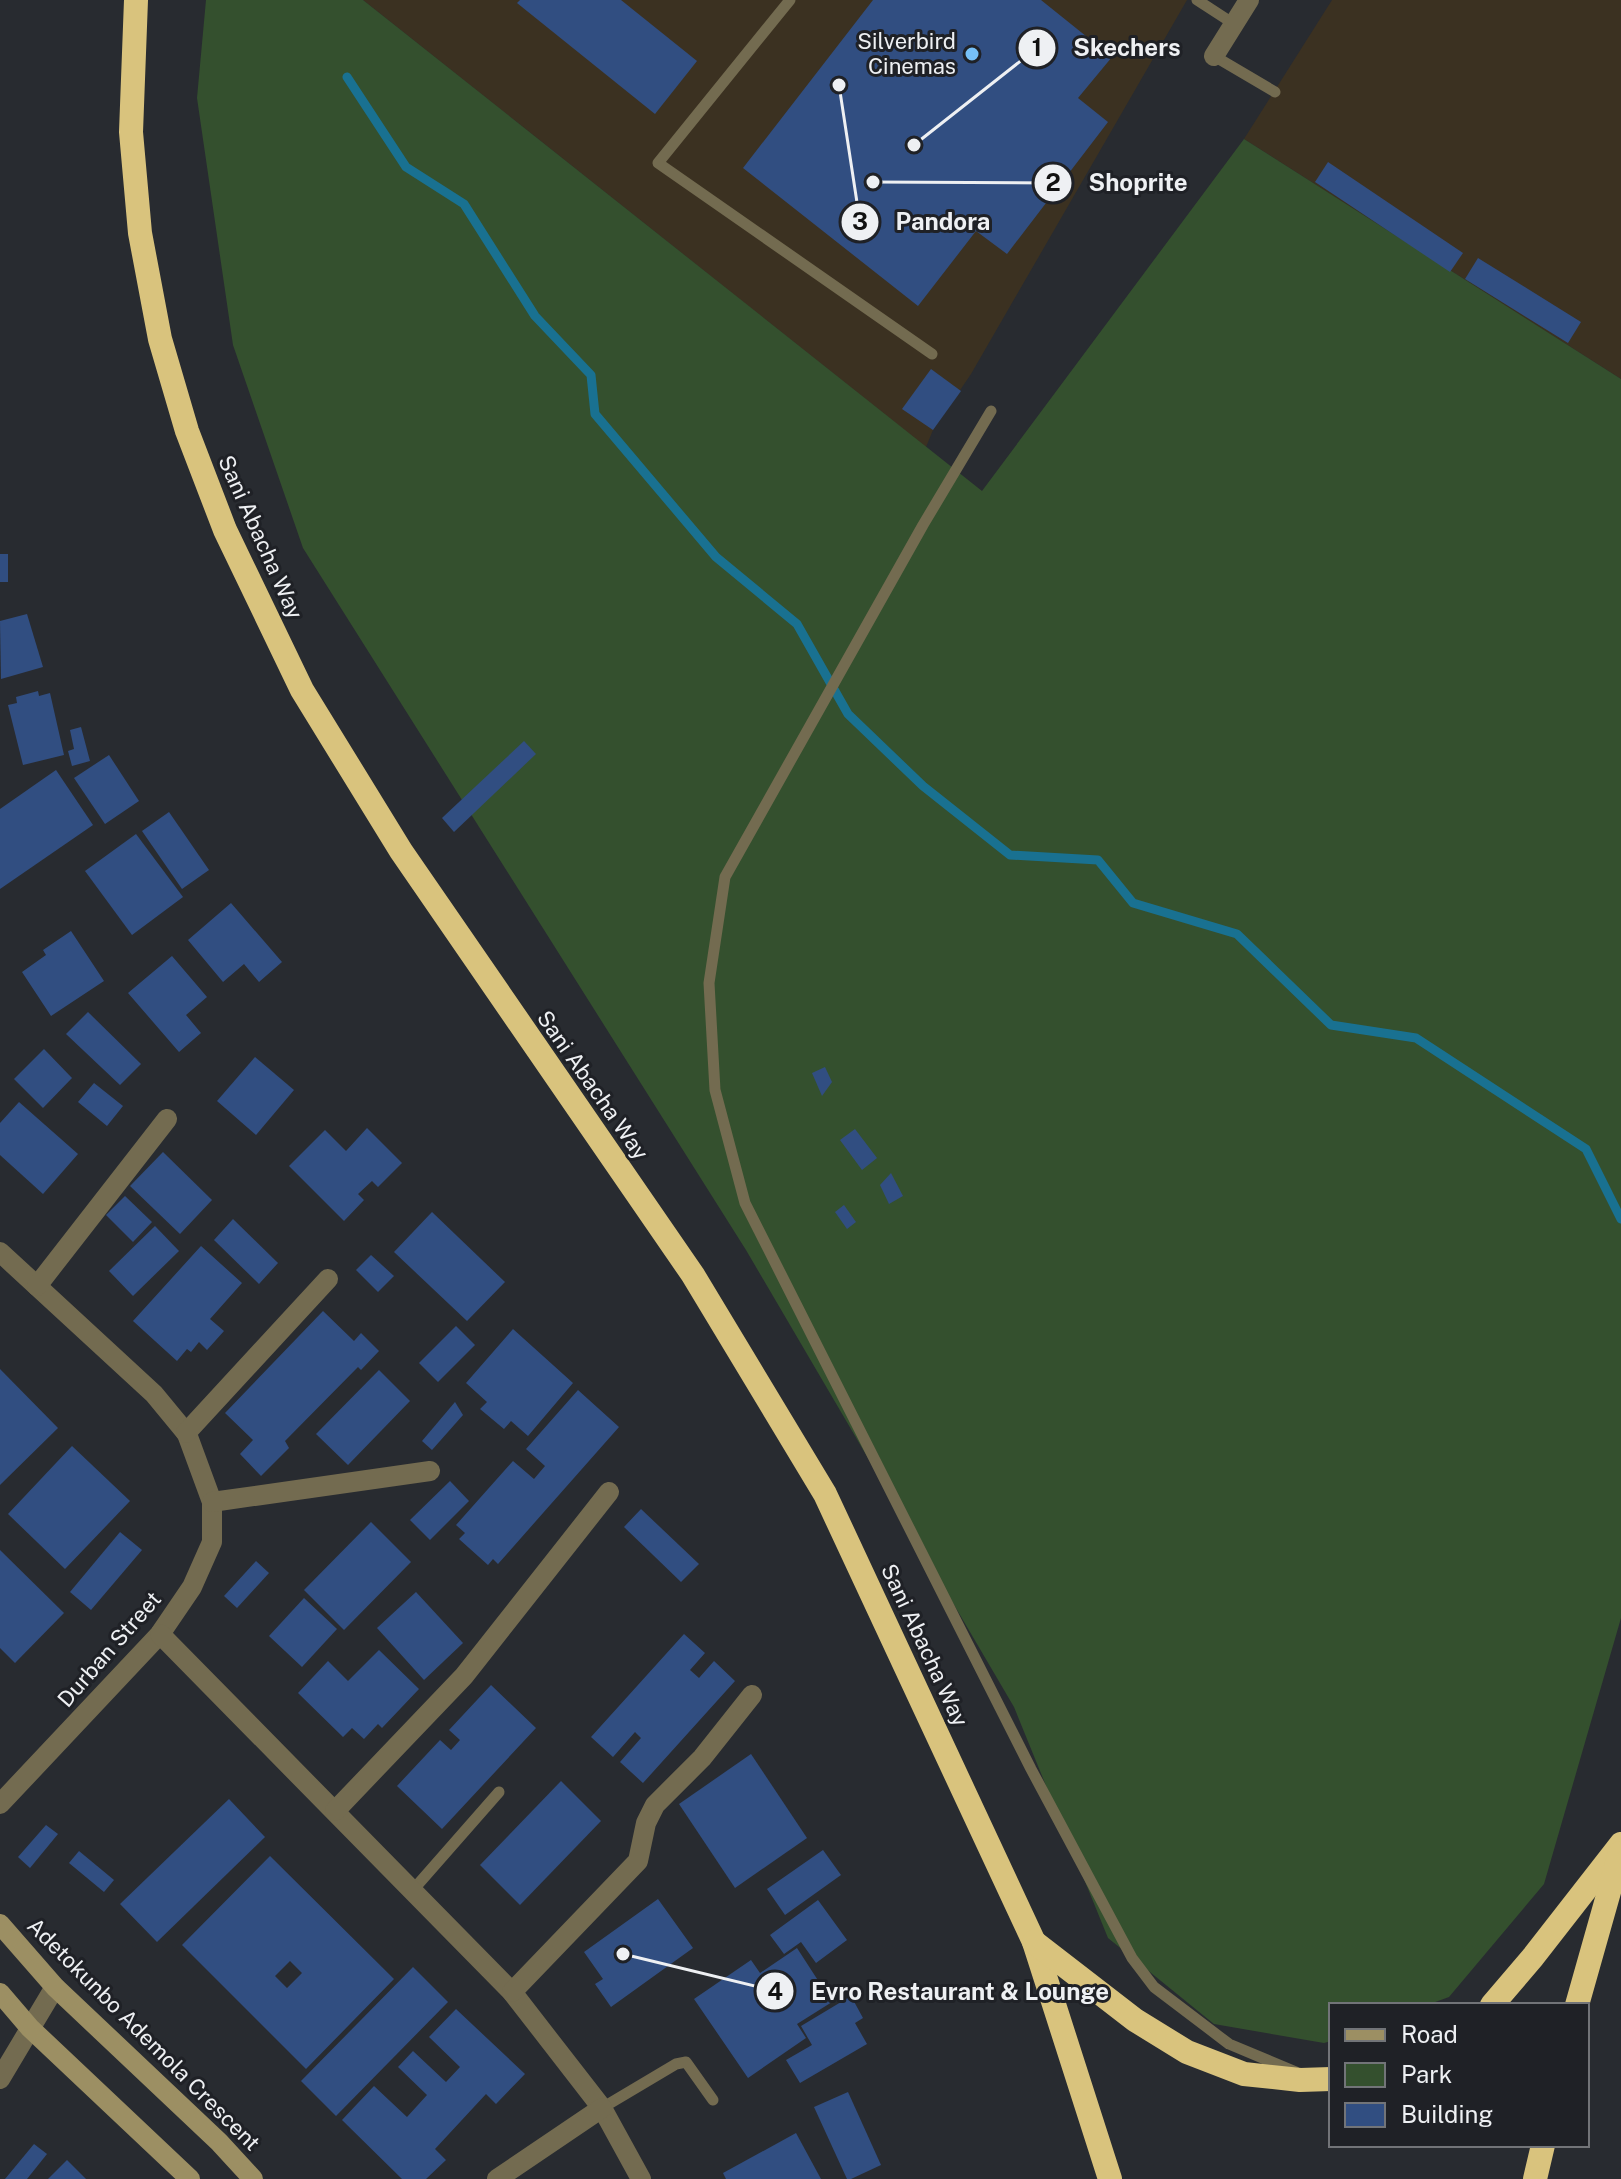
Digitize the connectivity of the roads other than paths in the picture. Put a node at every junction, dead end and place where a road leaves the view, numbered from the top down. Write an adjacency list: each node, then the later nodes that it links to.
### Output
1 (136, 0): 26 (highway, Sani Abacha Way)
2 (790, 0): 8 (lane)
3 (1197, 0): 5 (lane)
4 (1249, 0): 5 (street)
5 (1234, 24): 6 (street)
6 (1214, 56): 7 (lane)
7 (1275, 92)
8 (932, 354)
9 (991, 411): 34 (lane)
10 (167, 1119): 13 (street)
11 (0, 1252): 13 (street, Durban Street)
12 (328, 1279): 14 (street)
13 (37, 1286): 14 (street, Durban Street)
14 (186, 1433): 17 (street, Durban Street)
15 (430, 1471): 17 (street)
16 (609, 1492): 22 (street)
17 (212, 1502): 18 (street, Durban Street)
18 (160, 1634): 21 (street, Durban Street); 22 (street)
19 (752, 1695): 28 (street)
20 (499, 1792): 24 (lane)
21 (0, 1804)
22 (335, 1811): 24 (street)
23 (1621, 1847): 30 (highway); 31 (highway)
24 (413, 1890): 28 (street)
25 (0, 1924): 27 (main road, Adetokunbo Ademola Crescent)
26 (1034, 1942): 34 (highway); 42 (highway, Sani Abacha Way)
27 (55, 1987): 32 (street); 39 (main road, Adetokunbo Ademola Crescent)
28 (512, 1992): 36 (street)
29 (0, 1993): 32 (main road)
30 (1494, 2003)
31 (1578, 2003)
32 (30, 2028): 33 (street); 38 (main road)
33 (0, 2079)
34 (1323, 2079)
35 (713, 2100): 36 (lane)
36 (602, 2108): 40 (street); 41 (street)
37 (1543, 2147): 43 (highway)
38 (190, 2179)
39 (253, 2179)
40 (497, 2179)
41 (641, 2179)
42 (1110, 2179)
43 (1535, 2179)

